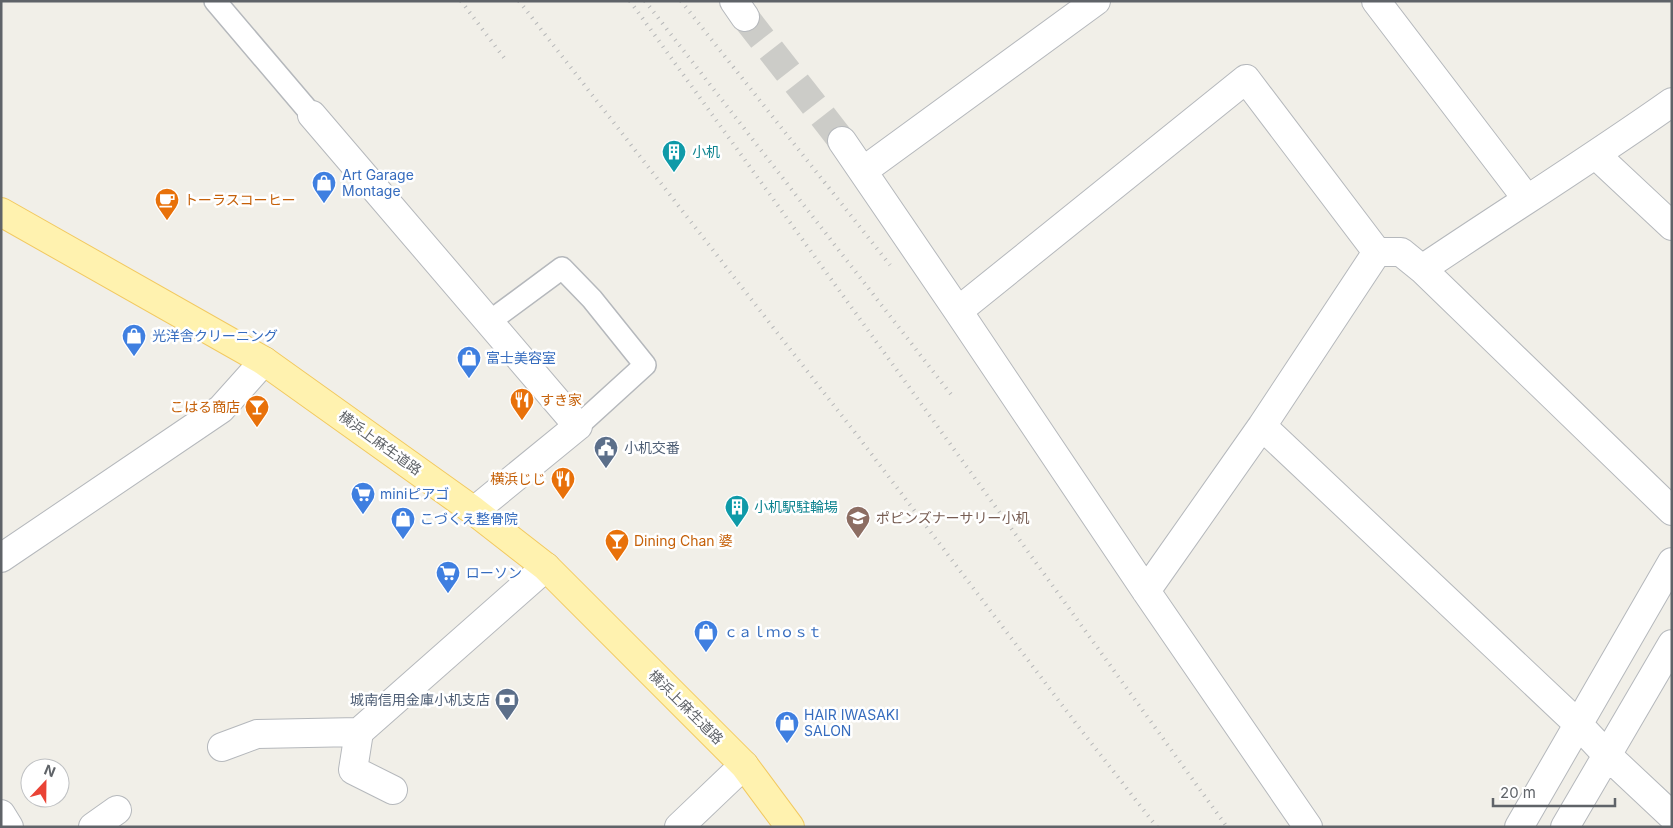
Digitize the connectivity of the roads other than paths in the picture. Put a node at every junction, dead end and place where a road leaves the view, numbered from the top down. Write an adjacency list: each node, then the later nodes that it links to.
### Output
1 (215, 1): 5 (lane)
2 (1096, 1): 8 (street)
3 (1376, 1): 9 (street)
4 (1672, 102): 7 (street)
5 (312, 115): 15 (street)
6 (842, 141): 8 (street)
7 (1596, 155): 9 (street); 11 (street)
8 (863, 171): 14 (street)
9 (1526, 199): 13 (street)
10 (1, 212): 16 (main road, 横浜上麻生道路)
11 (1672, 226)
12 (1378, 252): 13 (street); 14 (street); 18 (street)
13 (1422, 269): 20 (street)
14 (958, 310): 24 (street)
15 (489, 322): 17 (street); 17 (lane)
16 (264, 361): 19 (main road, 横浜上麻生道路); 21 (street)
17 (578, 426): 19 (street)
18 (1262, 426): 24 (street); 26 (street)
19 (474, 510): 23 (main road, 横浜上麻生道路)
20 (1672, 511)
21 (1, 558)
22 (1672, 562): 26 (street)
23 (546, 567): 27 (street); 30 (main road, 横浜上麻生道路)
24 (1146, 591): 39 (street)
25 (1672, 644): 29 (street)
26 (1578, 724): 29 (street); 40 (street)
27 (359, 732): 28 (street); 31 (street)
28 (222, 747)
29 (1607, 755): 34 (street); 41 (street)
30 (744, 765): 37 (street); 38 (main road, 横浜上麻生道路)
31 (393, 790)
32 (117, 810): 36 (street)
33 (1, 814): 35 (street)
34 (1672, 816)
35 (9, 827)
36 (93, 827)
37 (679, 827)
38 (790, 827)
39 (1308, 827)
40 (1518, 827)
41 (1565, 827)

